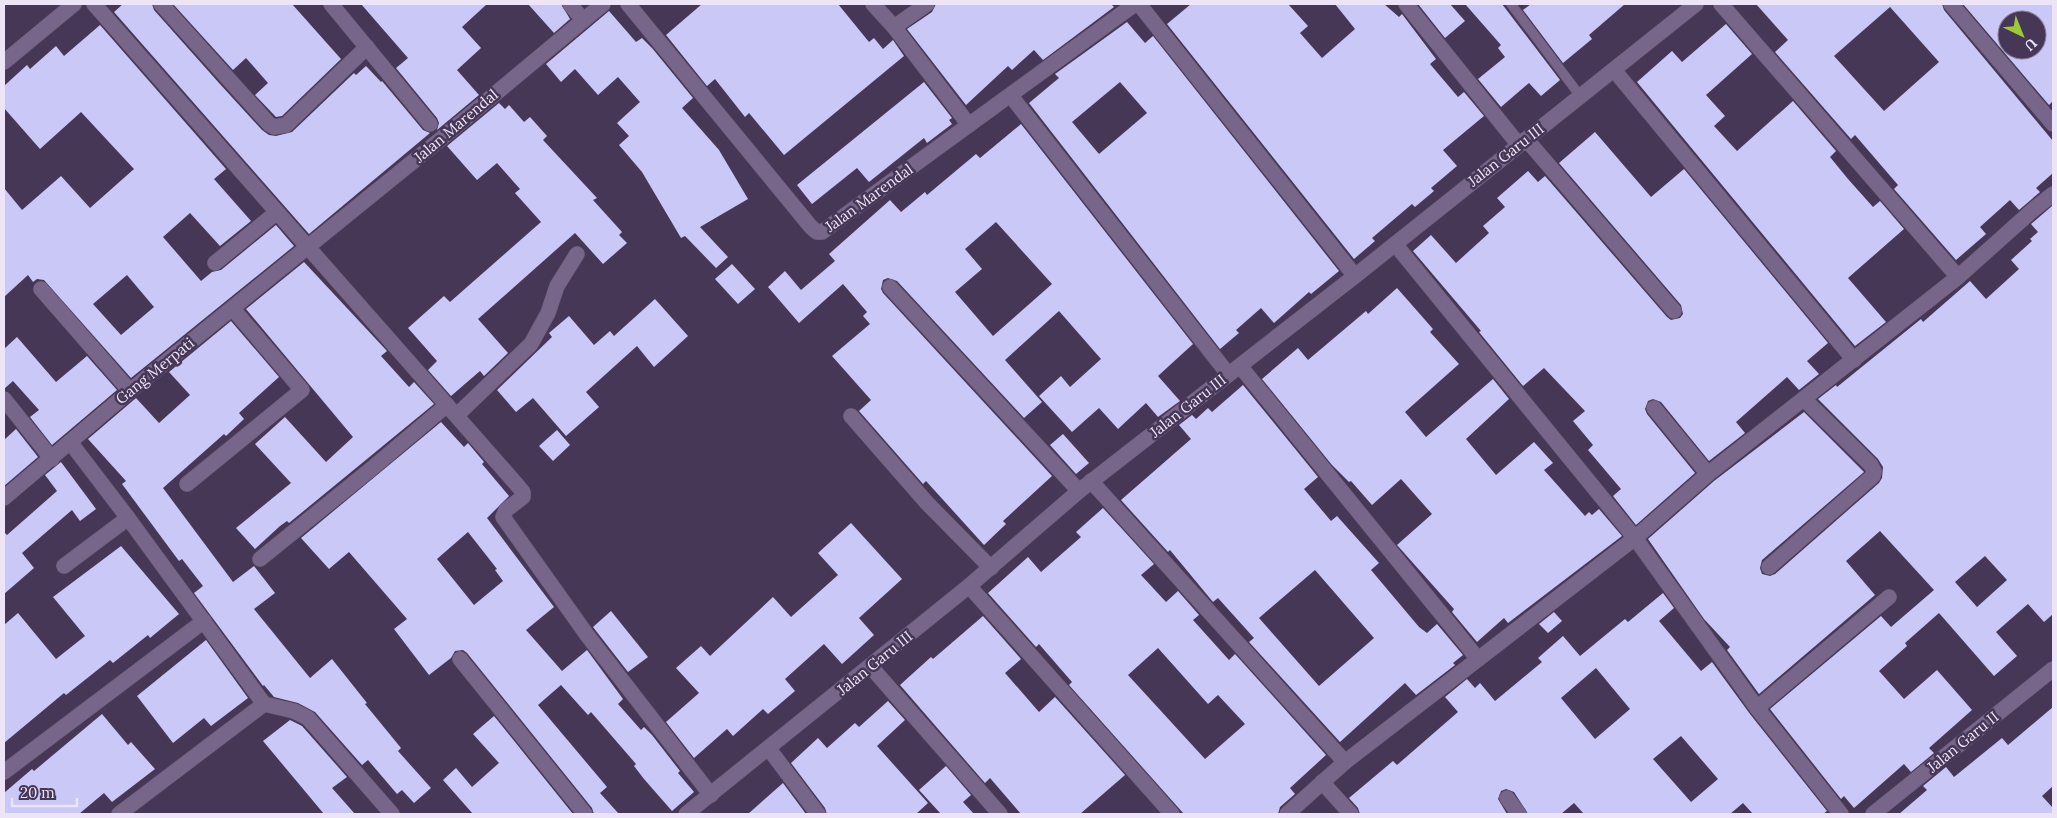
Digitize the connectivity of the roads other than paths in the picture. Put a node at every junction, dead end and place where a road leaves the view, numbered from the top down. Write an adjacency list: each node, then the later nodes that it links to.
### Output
1 (74, 4): 20 (street)
2 (94, 4): 29 (street)
3 (161, 4): 19 (street)
4 (331, 4): 19 (street)
5 (570, 4): 17 (street)
6 (603, 4): 17 (street, Jalan Marendal)
7 (628, 4): 26 (street, Jalan Marendal)
8 (875, 4): 18 (street)
9 (927, 4): 18 (street)
10 (1135, 4): 22 (street, Jalan Marendal)
11 (1139, 4): 34 (street)
12 (1406, 4): 27 (street)
13 (1511, 4): 23 (lane)
14 (1696, 4): 21 (street, Jalan Garu III)
15 (1721, 4): 35 (street)
16 (1951, 4): 25 (street)
17 (584, 20): 31 (street, Jalan Marendal)
18 (894, 27): 26 (street)
19 (367, 47): 24 (street)
20 (4, 62)
21 (1614, 70): 23 (street, Jalan Garu III); 40 (street)
22 (1010, 96): 26 (street, Jalan Marendal); 41 (street)
23 (1581, 97): 27 (street, Jalan Garu III)
24 (430, 124)
25 (2053, 124)
26 (969, 125)
27 (1522, 142): 30 (street, Jalan Garu III); 39 (street)
28 (2053, 194): 35 (street)
29 (277, 212): 31 (street); 33 (street)
30 (1395, 244): 34 (street, Jalan Garu III); 56 (street)
31 (308, 247): 38 (street, Gang Merpati); 46 (street)
32 (577, 254): 46 (street)
33 (215, 263)
34 (1355, 276): 41 (street, Jalan Garu III)
35 (1958, 277): 40 (street)
36 (890, 287): 53 (street)
37 (41, 289): 42 (street)
38 (232, 309): 42 (street, Gang Merpati); 52 (street)
39 (1674, 311)
40 (1854, 360): 44 (street)
41 (1234, 370): 51 (street, Jalan Garu III); 65 (street)
42 (130, 391): 48 (street, Gang Merpati)
43 (4, 399): 49 (street)
44 (1804, 399): 50 (street); 59 (street)
45 (1654, 408): 50 (street)
46 (452, 410): 57 (street); 74 (street)
47 (851, 416): 60 (street)
48 (70, 442): 49 (street, Gang Merpati); 55 (street)
49 (52, 459): 54 (street, Gang Merpati)
50 (1708, 474): 56 (street)
51 (1092, 481): 53 (street, Jalan Garu III); 71 (street)
52 (187, 484)
53 (1079, 491): 60 (street, Jalan Garu III)
54 (4, 498)
55 (128, 518): 58 (street); 63 (street)
56 (1635, 538): 65 (street); 69 (street)
57 (260, 559)
58 (64, 566)
59 (1769, 567)
60 (991, 568): 61 (street, Jalan Garu III)
61 (970, 586): 66 (street, Jalan Garu III); 82 (street)
62 (1889, 597): 69 (street)
63 (204, 622): 68 (street); 72 (street)
64 (460, 659): 78 (street)
65 (1478, 659): 71 (street)
66 (871, 667): 70 (street, Jalan Garu III); 81 (street)
67 (2053, 670): 87 (street, Jalan Garu II)
68 (264, 704): 76 (street); 77 (street)
69 (1758, 708): 86 (street)
70 (769, 749): 74 (street, Jalan Garu III); 80 (street)
71 (1345, 762): 73 (street)
72 (4, 772)
73 (1322, 782): 83 (street); 84 (street)
74 (711, 795): 79 (street, Jalan Garu III)
75 (1507, 798): 85 (street)
76 (119, 814)
77 (392, 814)
78 (585, 814)
79 (686, 814)
80 (818, 814)
81 (1000, 814)
82 (1172, 814)
83 (1288, 814)
84 (1351, 814)
85 (1519, 814)
86 (1841, 814)
87 (1873, 814)

